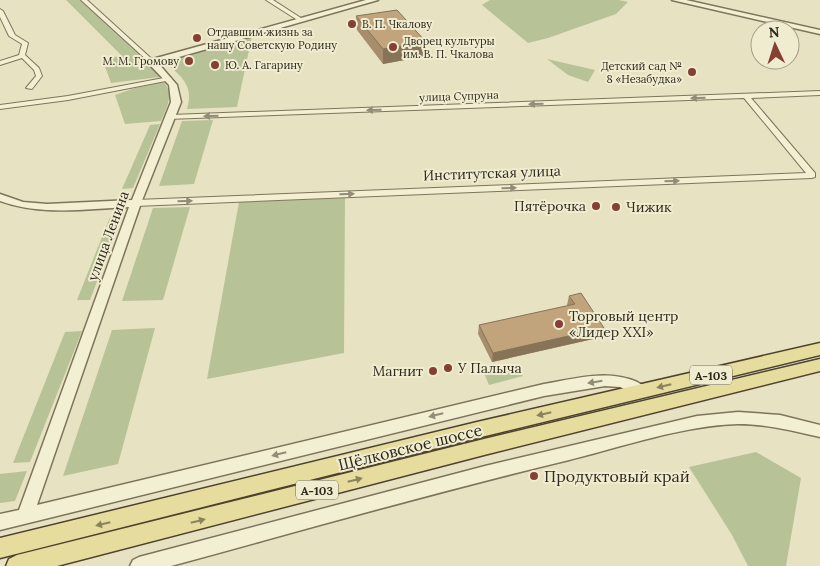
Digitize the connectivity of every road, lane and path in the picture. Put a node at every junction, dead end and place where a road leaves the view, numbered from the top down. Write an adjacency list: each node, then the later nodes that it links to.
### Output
1 (84, 0): 9 (street)
2 (269, 0): 6 (street)
3 (374, 0): 6 (street)
4 (676, 0): 7 (street)
5 (0, 11): 8 (street)
6 (302, 20): 9 (street)
7 (820, 32)
8 (22, 56): 10 (street); 12 (street)
9 (152, 62): 11 (street)
10 (0, 63)
11 (169, 79): 15 (street); 16 (street, улица Ленина)
12 (30, 88)
13 (820, 93): 14 (street)
14 (747, 97): 16 (street, улица Супруна, one-way to 16); 18 (street, Институтская улица, one-way to 14)
15 (0, 107)
16 (171, 117): 18 (street, улица Ленина)
17 (0, 197): 18 (street, Институтская улица)
18 (136, 203): 23 (street, улица Ленина)
19 (820, 348): 21 (main road, Щёлковское шоссе / А-103, one-way to 21)
20 (820, 365): 25 (main road, Щёлковское шоссе / А-103, one-way to 20)
21 (642, 391): 23 (street, one-way to 23); 25 (main road, Щёлковское шоссе / А-103, one-way to 25)
22 (820, 431): 28 (street, А-103)
23 (25, 516): 24 (street)
24 (0, 522)
25 (150, 522): 26 (main road, Щёлковское шоссе / А-103, one-way to 26); 27 (main road, Щёлковское шоссе / А-103)
26 (0, 548)
27 (17, 566)
28 (139, 566)

